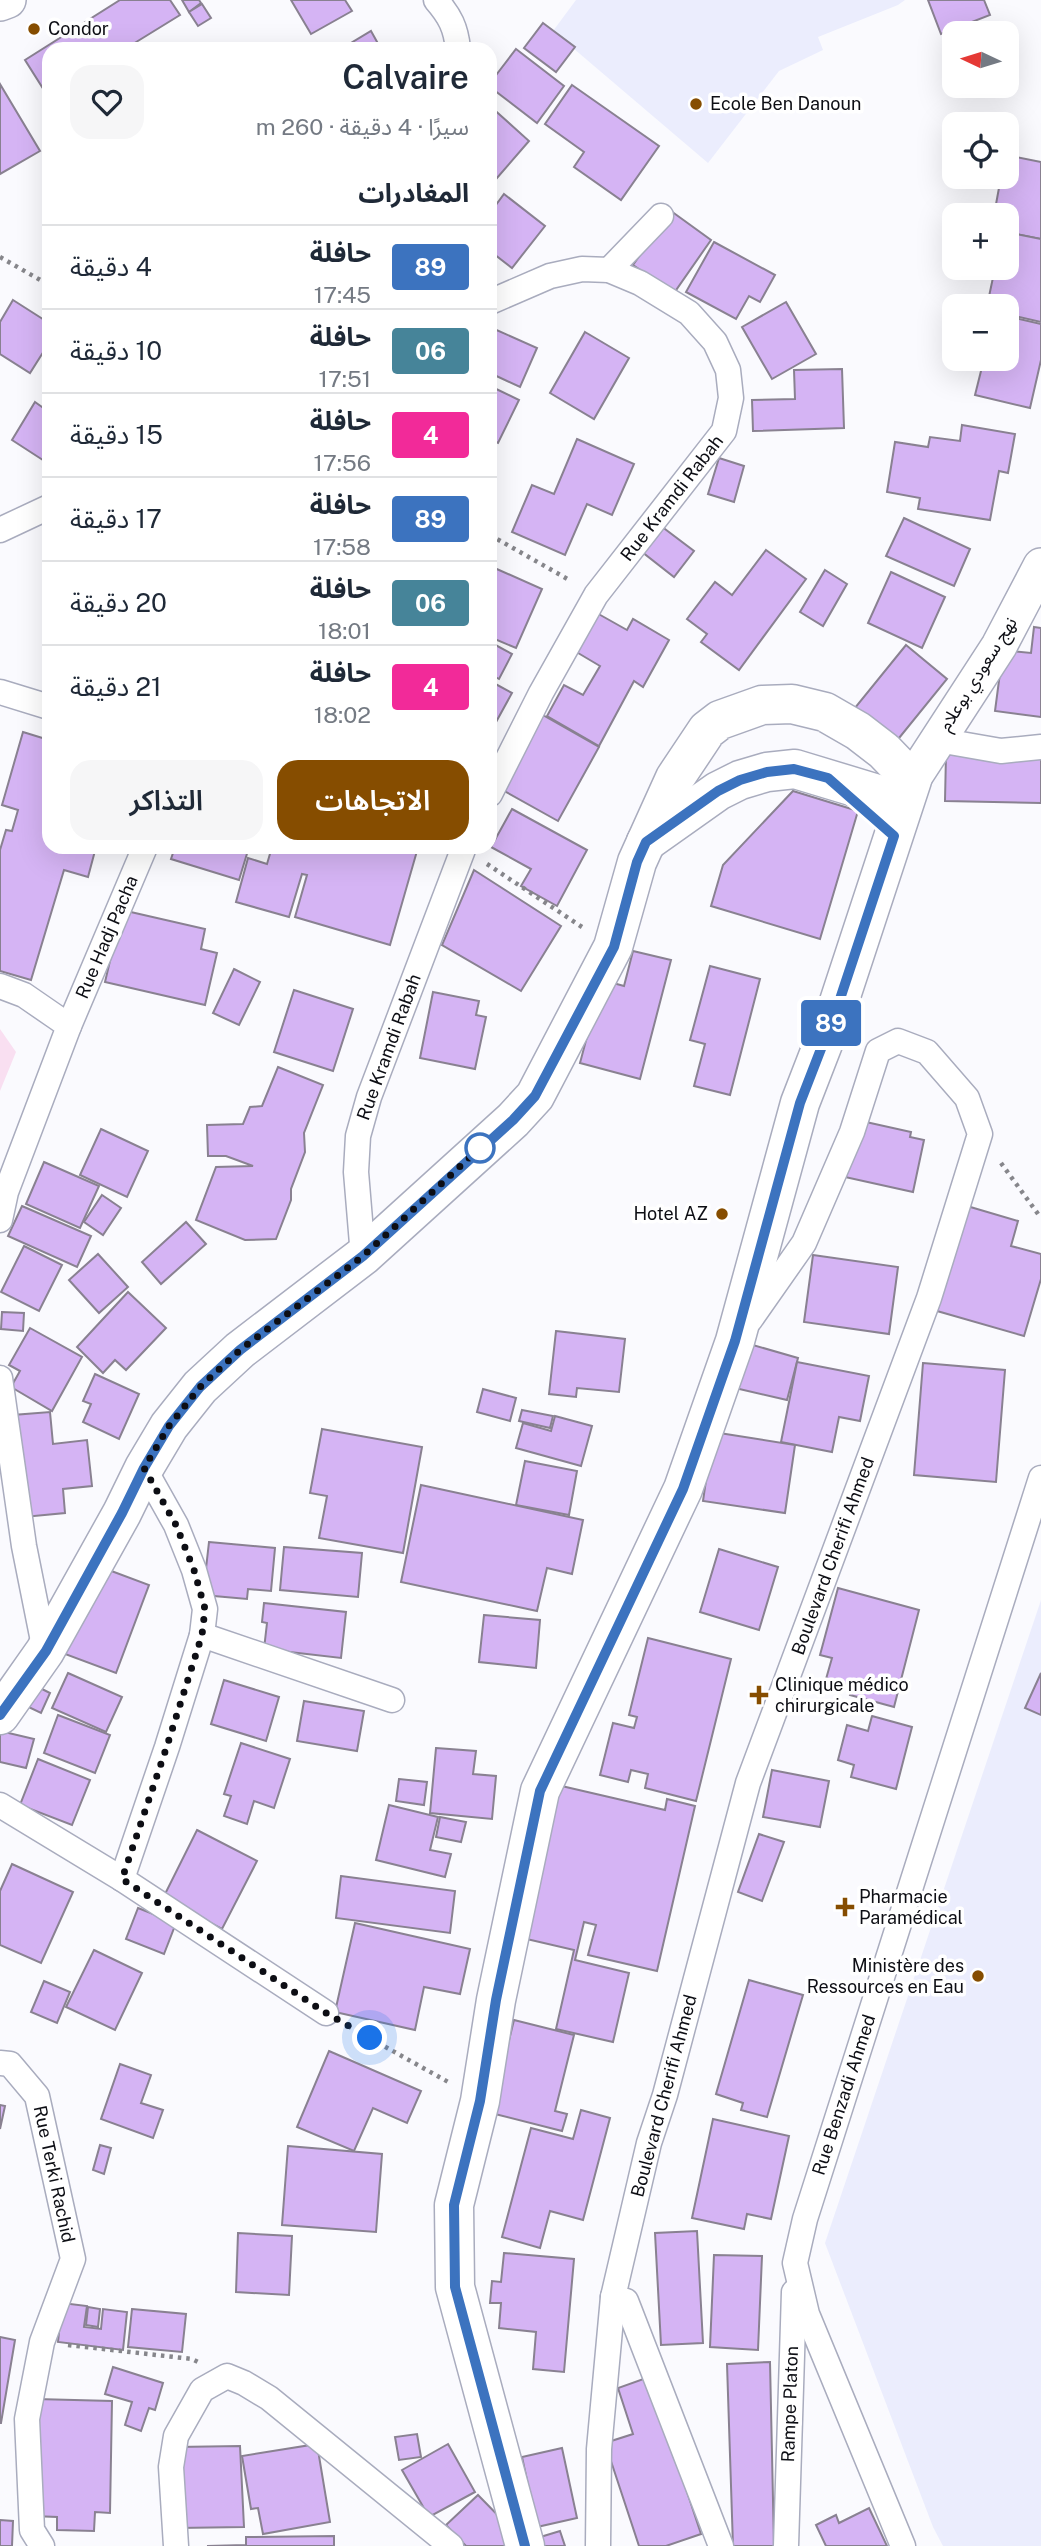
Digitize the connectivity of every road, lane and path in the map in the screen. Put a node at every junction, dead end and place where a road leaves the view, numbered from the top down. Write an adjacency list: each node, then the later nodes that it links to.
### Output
1 (8, 0): 3 (main road)
2 (436, 0): 4 (street)
3 (0, 4)
4 (457, 42)
5 (661, 216): 7 (street)
6 (0, 257): 8 (path)
7 (609, 270): 9 (street, Rue Kramdi Rabah); 14 (street, Rue Kramdi Rabah)
8 (42, 281)
9 (497, 299)
10 (42, 510): 11 (street)
11 (0, 530)
12 (497, 539): 14 (path)
13 (1041, 566): 17 (main road, نهج سعودي بوعلام)
14 (596, 596): 19 (street, Rue Kramdi Rabah)
15 (0, 692): 16 (street)
16 (42, 705)
17 (938, 740): 18 (street); 20 (main road, نهج سعودي بوعلام)
18 (1041, 747)
19 (497, 780)
20 (903, 806): 21 (main road); 21 (main road); 32 (main road)
21 (646, 842): 25 (main road)
22 (142, 854): 27 (street, Rue Hadj Pacha)
23 (459, 854): 31 (street, Rue Kramdi Rabah)
24 (473, 854): 25 (path)
25 (614, 947): 31 (main road)
26 (0, 986): 27 (street)
27 (69, 1026): 30 (street, Rue Hadj Pacha)
28 (980, 1134): 29 (path); 32 (street); 46 (street, Boulevard Cherifi Ahmed)
29 (1041, 1218)
30 (0, 1220)
31 (363, 1256): 34 (main road)
32 (735, 1341): 44 (main road)
33 (0, 1378): 37 (street)
34 (144, 1468): 36 (street); 37 (main road)
35 (1041, 1478): 45 (street, Rue Benzadi Ahmed)
36 (202, 1635): 38 (street); 41 (street)
37 (46, 1651): 39 (main road)
38 (392, 1700)
39 (0, 1715)
40 (0, 1805): 41 (street)
41 (122, 1879): 42 (street)
42 (326, 2013): 44 (path)
43 (0, 2063): 47 (street, Rue Terki Rachid)
44 (480, 2101): 52 (main road)
45 (795, 2263): 55 (street, Rampe Platon); 56 (street, Rue Benzadi Ahmed)
46 (613, 2297): 53 (street, Boulevard Cherifi Ahmed); 54 (street)
47 (42, 2342): 48 (path); 49 (street, Rue Terki Rachid)
48 (227, 2376): 50 (street); 51 (street)
49 (42, 2546)
50 (176, 2546)
51 (452, 2546)
52 (525, 2546)
53 (598, 2546)
54 (721, 2546)
55 (786, 2546)
56 (903, 2546)

